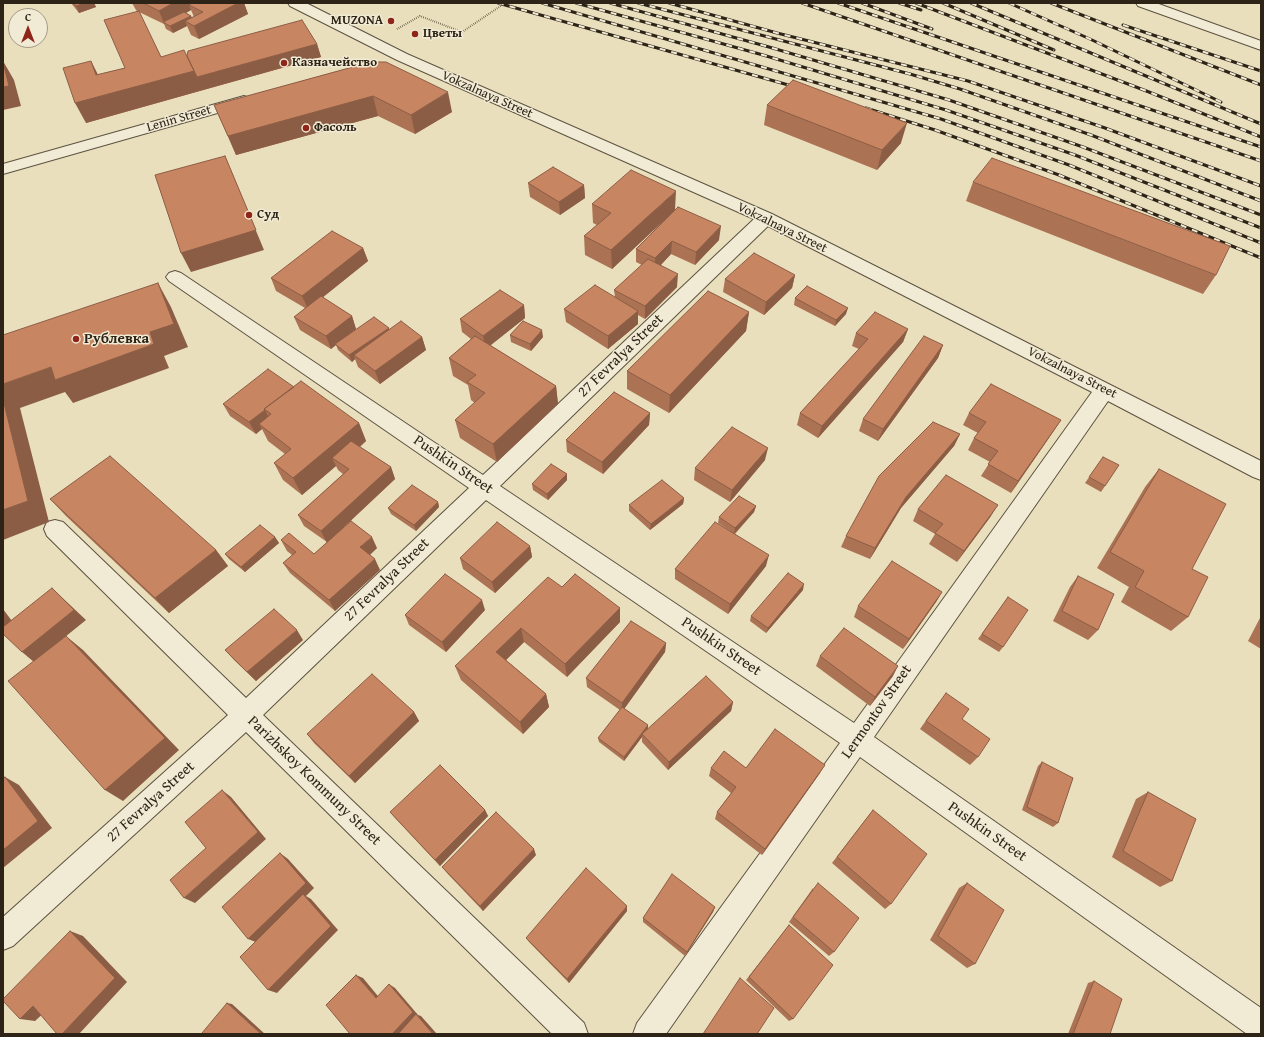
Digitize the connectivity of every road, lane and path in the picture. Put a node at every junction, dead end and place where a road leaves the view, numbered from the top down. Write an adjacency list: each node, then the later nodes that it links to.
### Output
1 (295, 3): 4 (street, Vokzalnaya Street)
2 (505, 3): 4 (path, bridge)
3 (1143, 3): 5 (street)
4 (374, 43): 6 (street, Vokzalnaya Street)
5 (1261, 46)
6 (402, 57): 7 (street); 10 (street, Vokzalnaya Street)
7 (379, 63)
8 (256, 98): 9 (street, Lenin Street)
9 (3, 169)
10 (766, 218): 12 (street, Vokzalnaya Street); 14 (street, 27 Fevralya Street)
11 (175, 277): 14 (street, Pushkin Street)
12 (1105, 390): 13 (street, Vokzalnaya Street); 17 (street, Lermontov Street)
13 (1261, 471)
14 (485, 486): 16 (street, 27 Fevralya Street); 17 (street, Pushkin Street)
15 (55, 529): 16 (street, Parizhskoy Kommuny Street)
16 (246, 715): 18 (street, 27 Fevralya Street); 20 (street, Parizhskoy Kommuny Street)
17 (857, 740): 19 (street, Pushkin Street); 21 (street, Lermontov Street)
18 (3, 936)
19 (1261, 1026)
20 (573, 1034)
21 (648, 1034)

